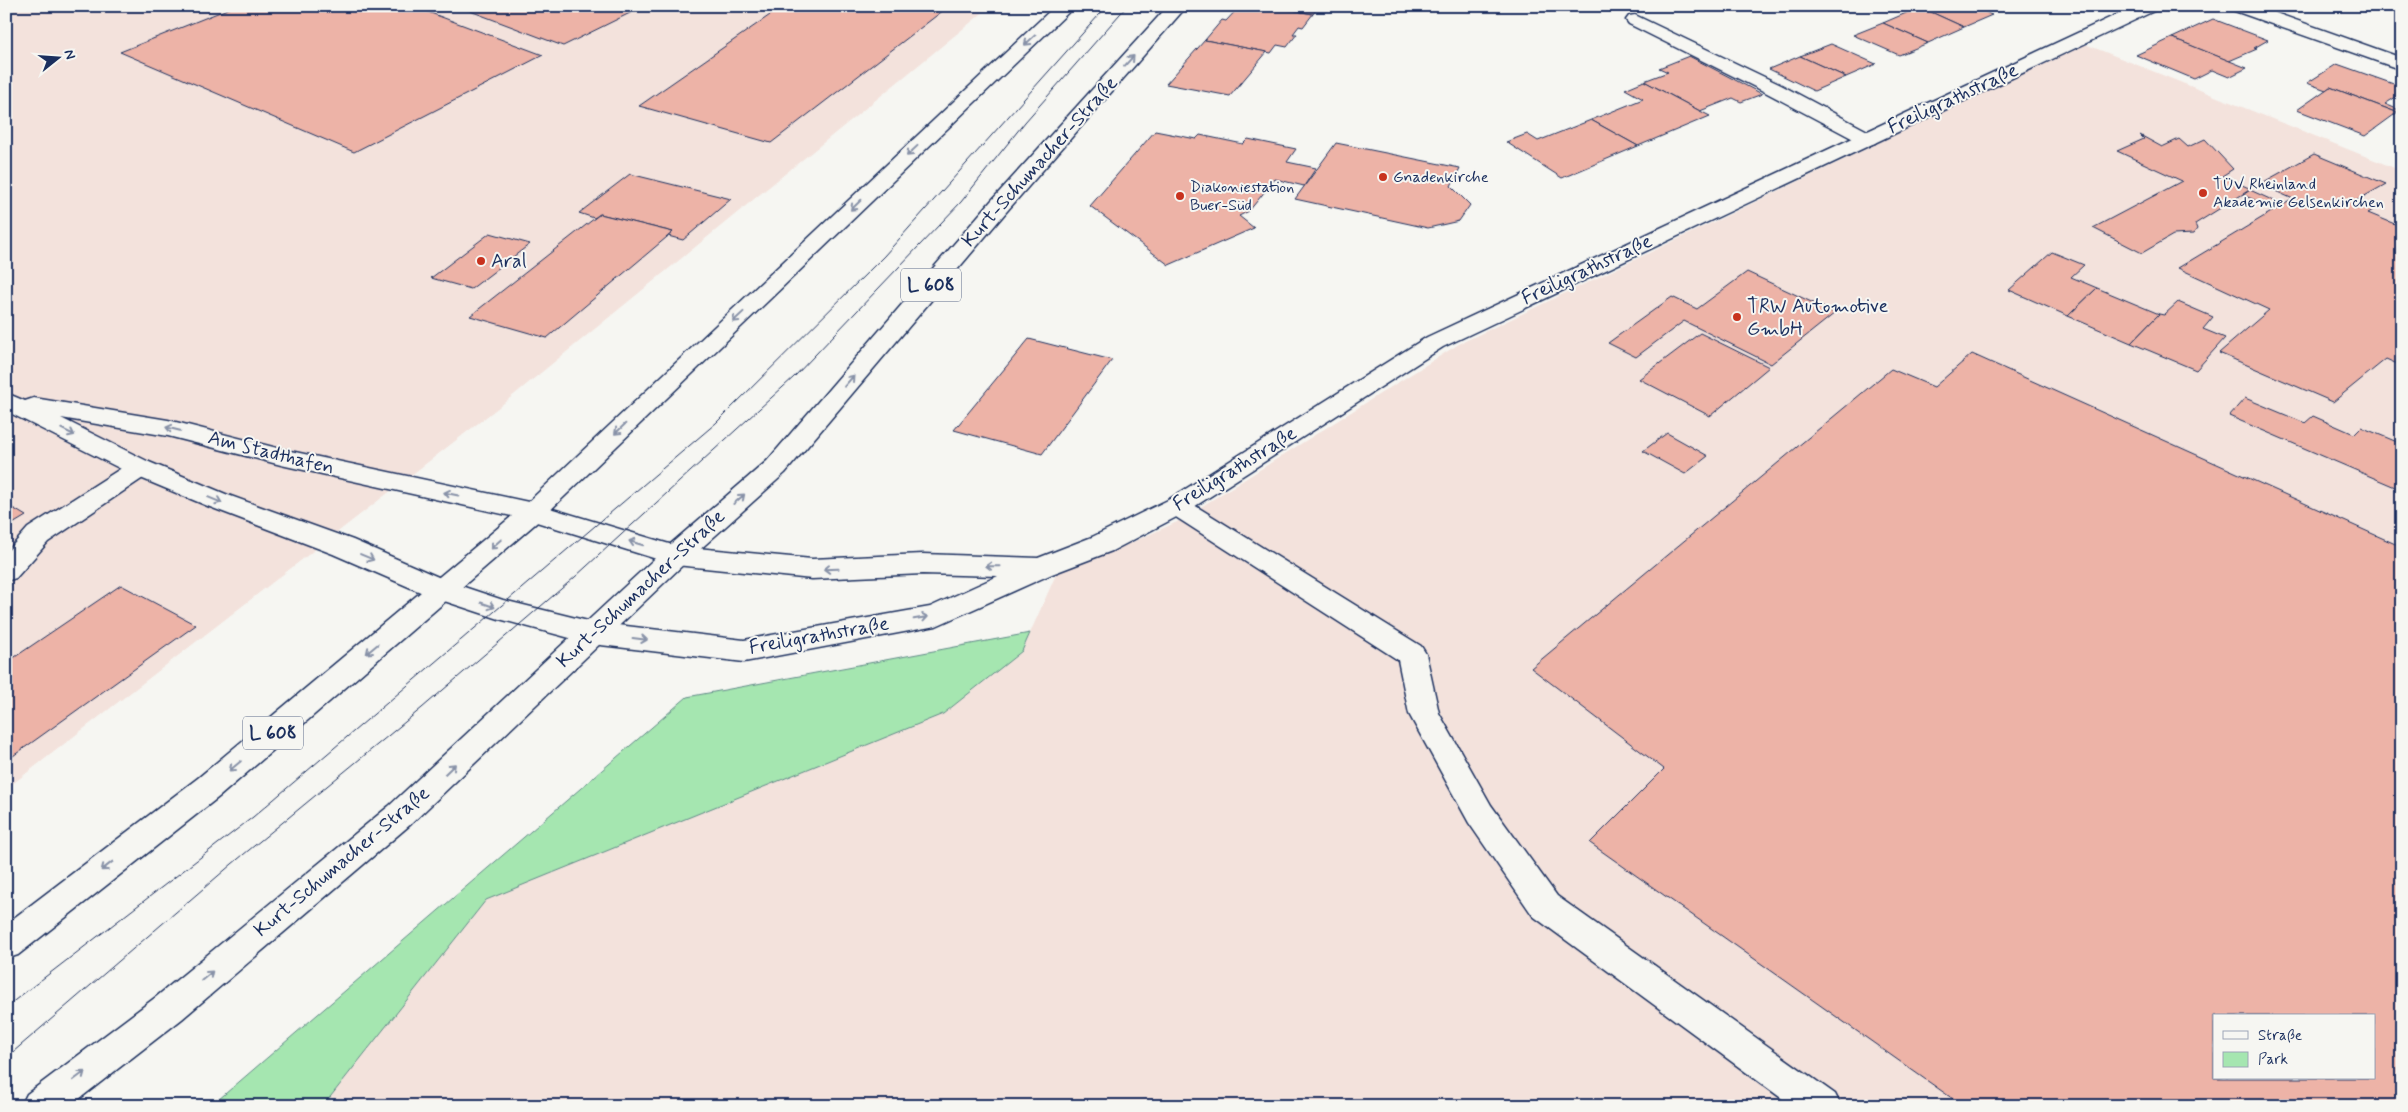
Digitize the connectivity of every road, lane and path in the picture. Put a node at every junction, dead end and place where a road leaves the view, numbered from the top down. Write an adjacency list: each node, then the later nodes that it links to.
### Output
1 (1066, 6): 11 (street, L 608, one-way to 11)
2 (1178, 6): 12 (street, Kurt-Schumacher-Straße / L 608, one-way to 2)
3 (2150, 6): 7 (street, Freiligrathstraße)
4 (2238, 6): 6 (street)
5 (1635, 20): 7 (street)
6 (2402, 64)
7 (1868, 138): 10 (street, Freiligrathstraße)
8 (7, 402): 9 (street, Am Stadthafen, one-way to 9); 11 (street, Am Stadthafen, one-way to 8)
9 (140, 468): 14 (street); 15 (street, Am Stadthafen, one-way to 15)
10 (1177, 506): 13 (street, Freiligrathstraße); 19 (street)
11 (533, 512): 12 (street, Freiligrathstraße, one-way to 11); 15 (street, L 608, one-way to 15)
12 (676, 555): 13 (street, Freiligrathstraße, one-way to 12); 16 (street, Kurt-Schumacher-Straße / L 608)
13 (1042, 567): 16 (street, Freiligrathstraße, one-way to 13)
14 (6, 571)
15 (442, 590): 16 (street, Freiligrathstraße, one-way to 16); 17 (street, L 608, one-way to 17)
16 (592, 633): 18 (street, Kurt-Schumacher-Straße / L 608, one-way to 16)
17 (6, 944)
18 (40, 1106)
19 (1822, 1106)

